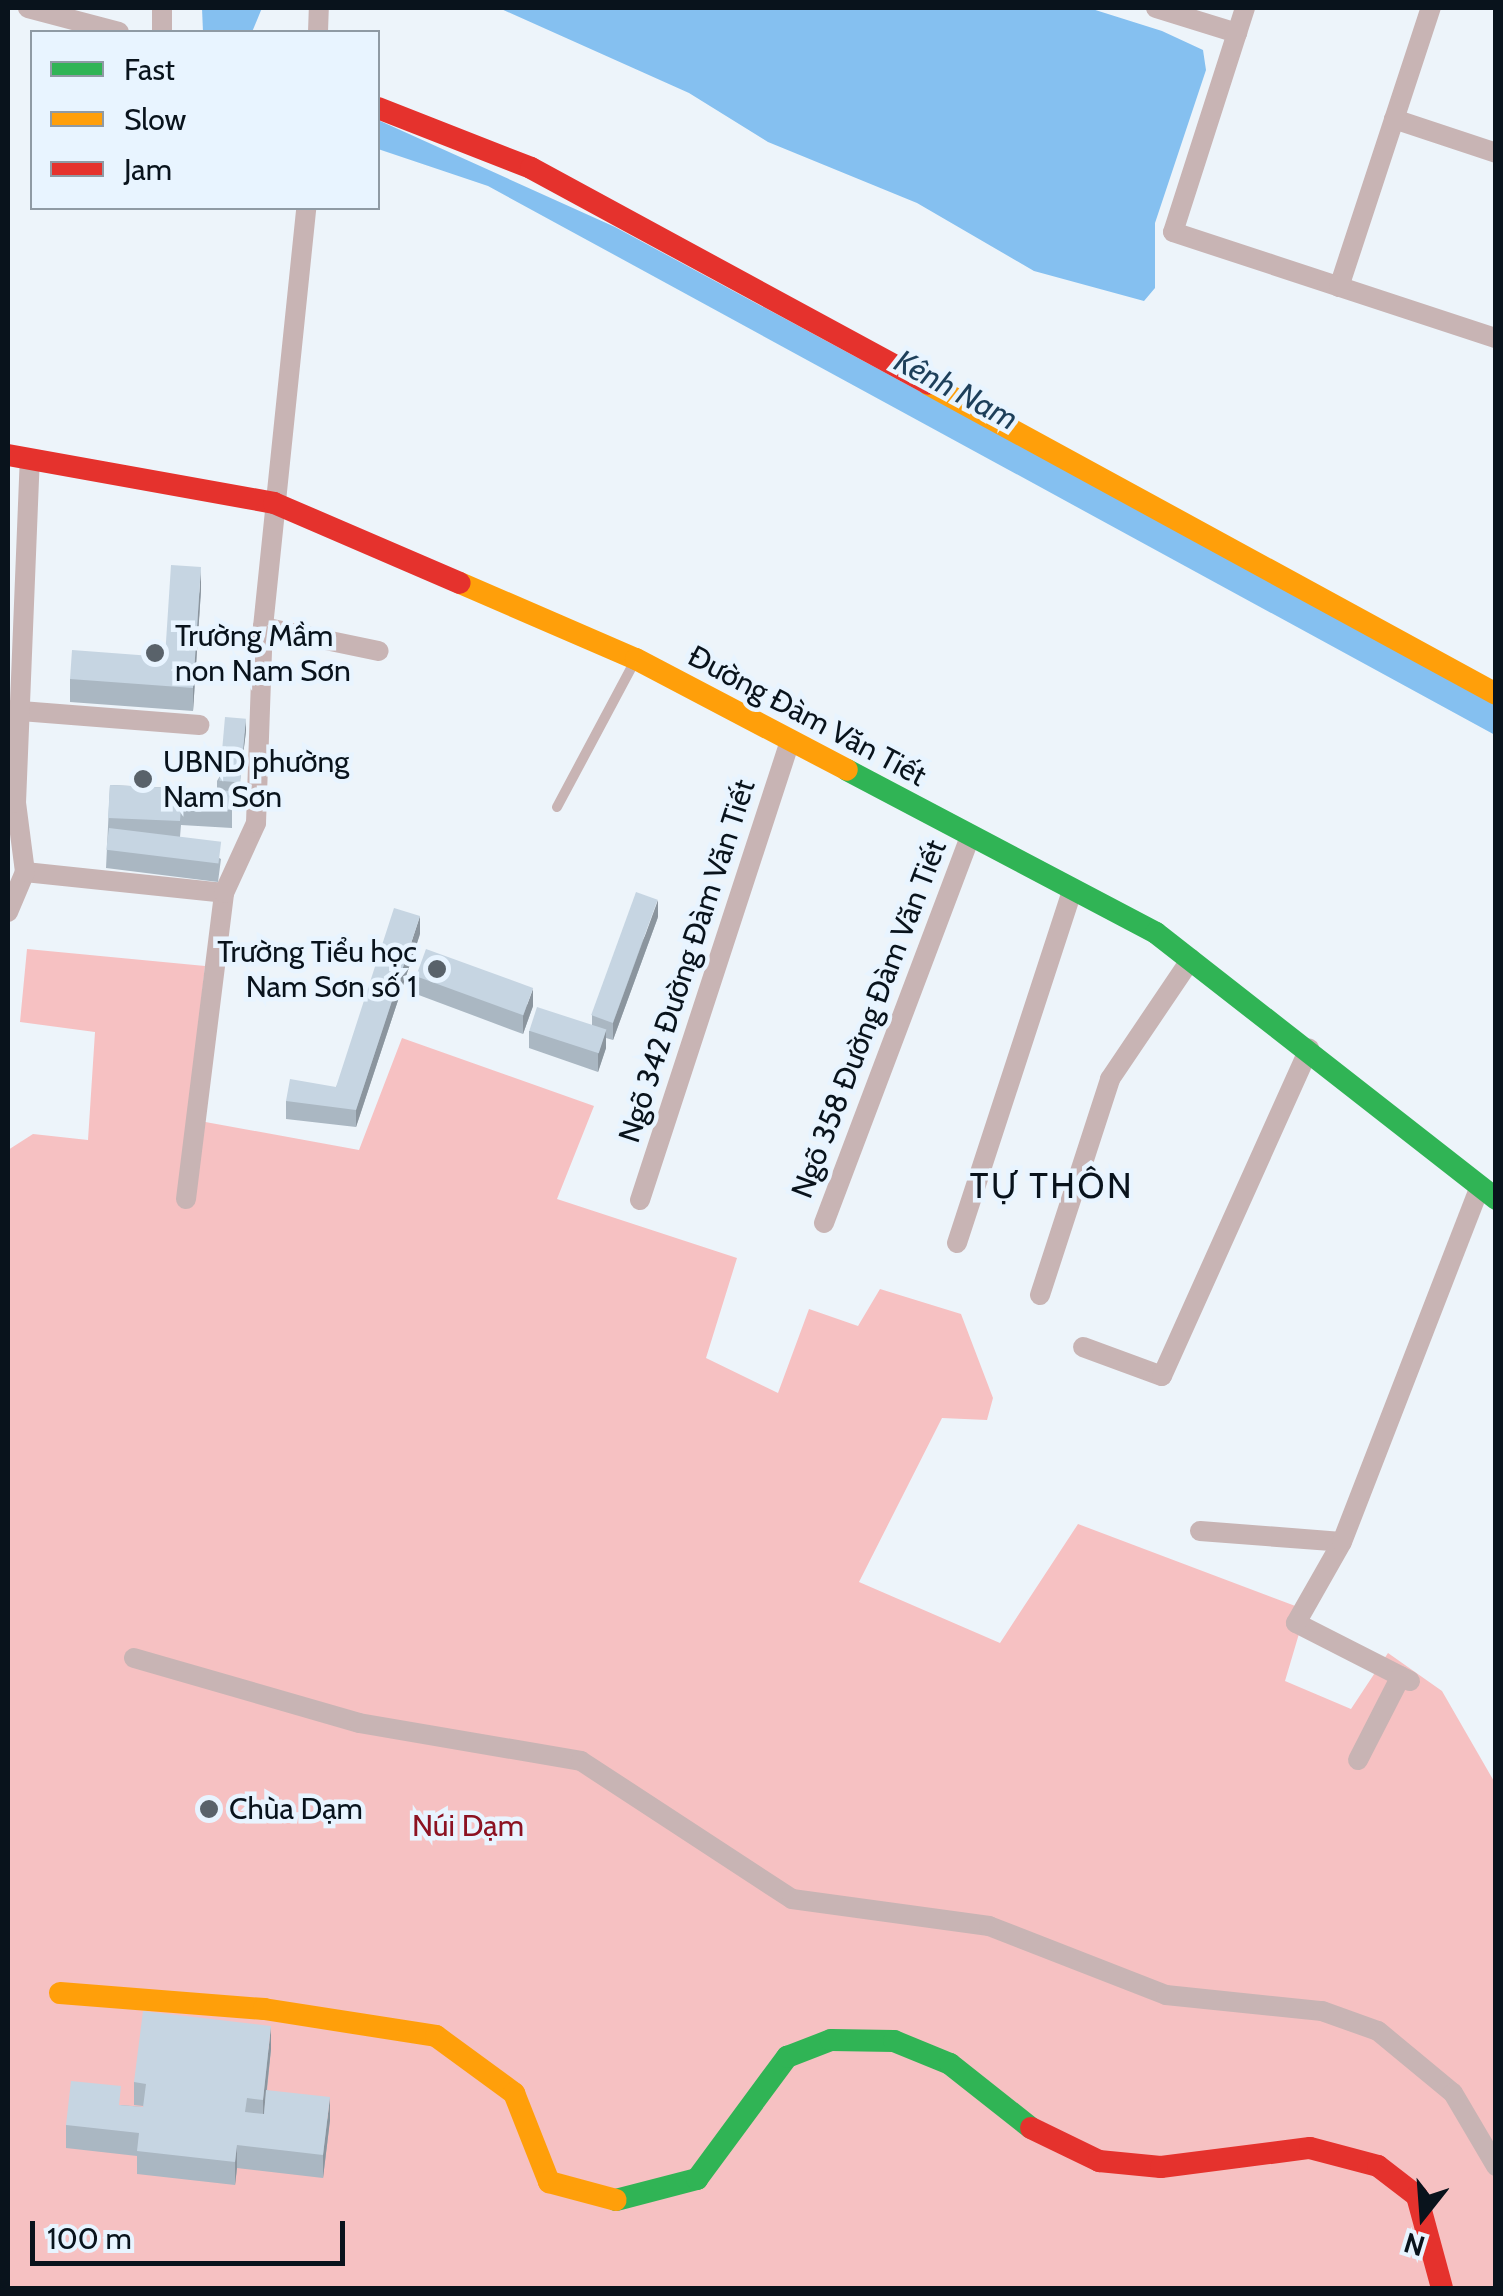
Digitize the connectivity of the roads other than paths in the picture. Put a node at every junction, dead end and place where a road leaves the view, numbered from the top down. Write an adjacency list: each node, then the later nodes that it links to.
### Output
1 (28, 8): 5 (street)
2 (1156, 8): 6 (street)
3 (1245, 8): 6 (street)
4 (1430, 8): 8 (street)
5 (111, 30)
6 (1237, 33): 11 (street)
7 (380, 109): 18 (street)
8 (1394, 119): 9 (street); 11 (street)
9 (1496, 152)
10 (306, 210): 14 (street)
11 (1340, 287): 12 (street)
12 (1496, 338)
13 (18, 457): 14 (street, Đường Đàm Văn Tiết); 19 (street)
14 (274, 503): 15 (street); 17 (street, Đường Đàm Văn Tiết)
15 (263, 627): 16 (street); 27 (street)
16 (379, 651)
17 (636, 659): 21 (street, Đường Đàm Văn Tiết); 23 (lane)
18 (1496, 694)
19 (14, 710): 20 (street); 22 (street)
20 (199, 725)
21 (790, 740): 24 (street, Đường Đàm Văn Tiết); 33 (street, Ngõ 342 Đường Đàm Văn Tiết)
22 (12, 802): 25 (street)
23 (556, 807)
24 (970, 837): 26 (street, Đường Đàm Văn Tiết); 34 (street, Ngõ 358 Đường Đàm Văn Tiết)
25 (25, 872): 27 (street); 28 (street)
26 (1073, 889): 29 (street, Đường Đàm Văn Tiết); 35 (street)
27 (224, 893): 32 (street)
28 (8, 912)
29 (1191, 960): 30 (street, Đường Đàm Văn Tiết); 36 (street)
30 (1308, 1048): 31 (street, Đường Đàm Văn Tiết); 37 (street)
31 (1488, 1193): 39 (street)
32 (186, 1200)
33 (640, 1200)
34 (824, 1223)
35 (957, 1243)
36 (1040, 1294)
37 (1083, 1347)
38 (1200, 1531): 39 (street)
39 (1342, 1542): 41 (street)
40 (134, 1658): 43 (street)
41 (1358, 1760)
42 (60, 1994): 44 (street)
43 (1496, 2166)
44 (1442, 2288)

